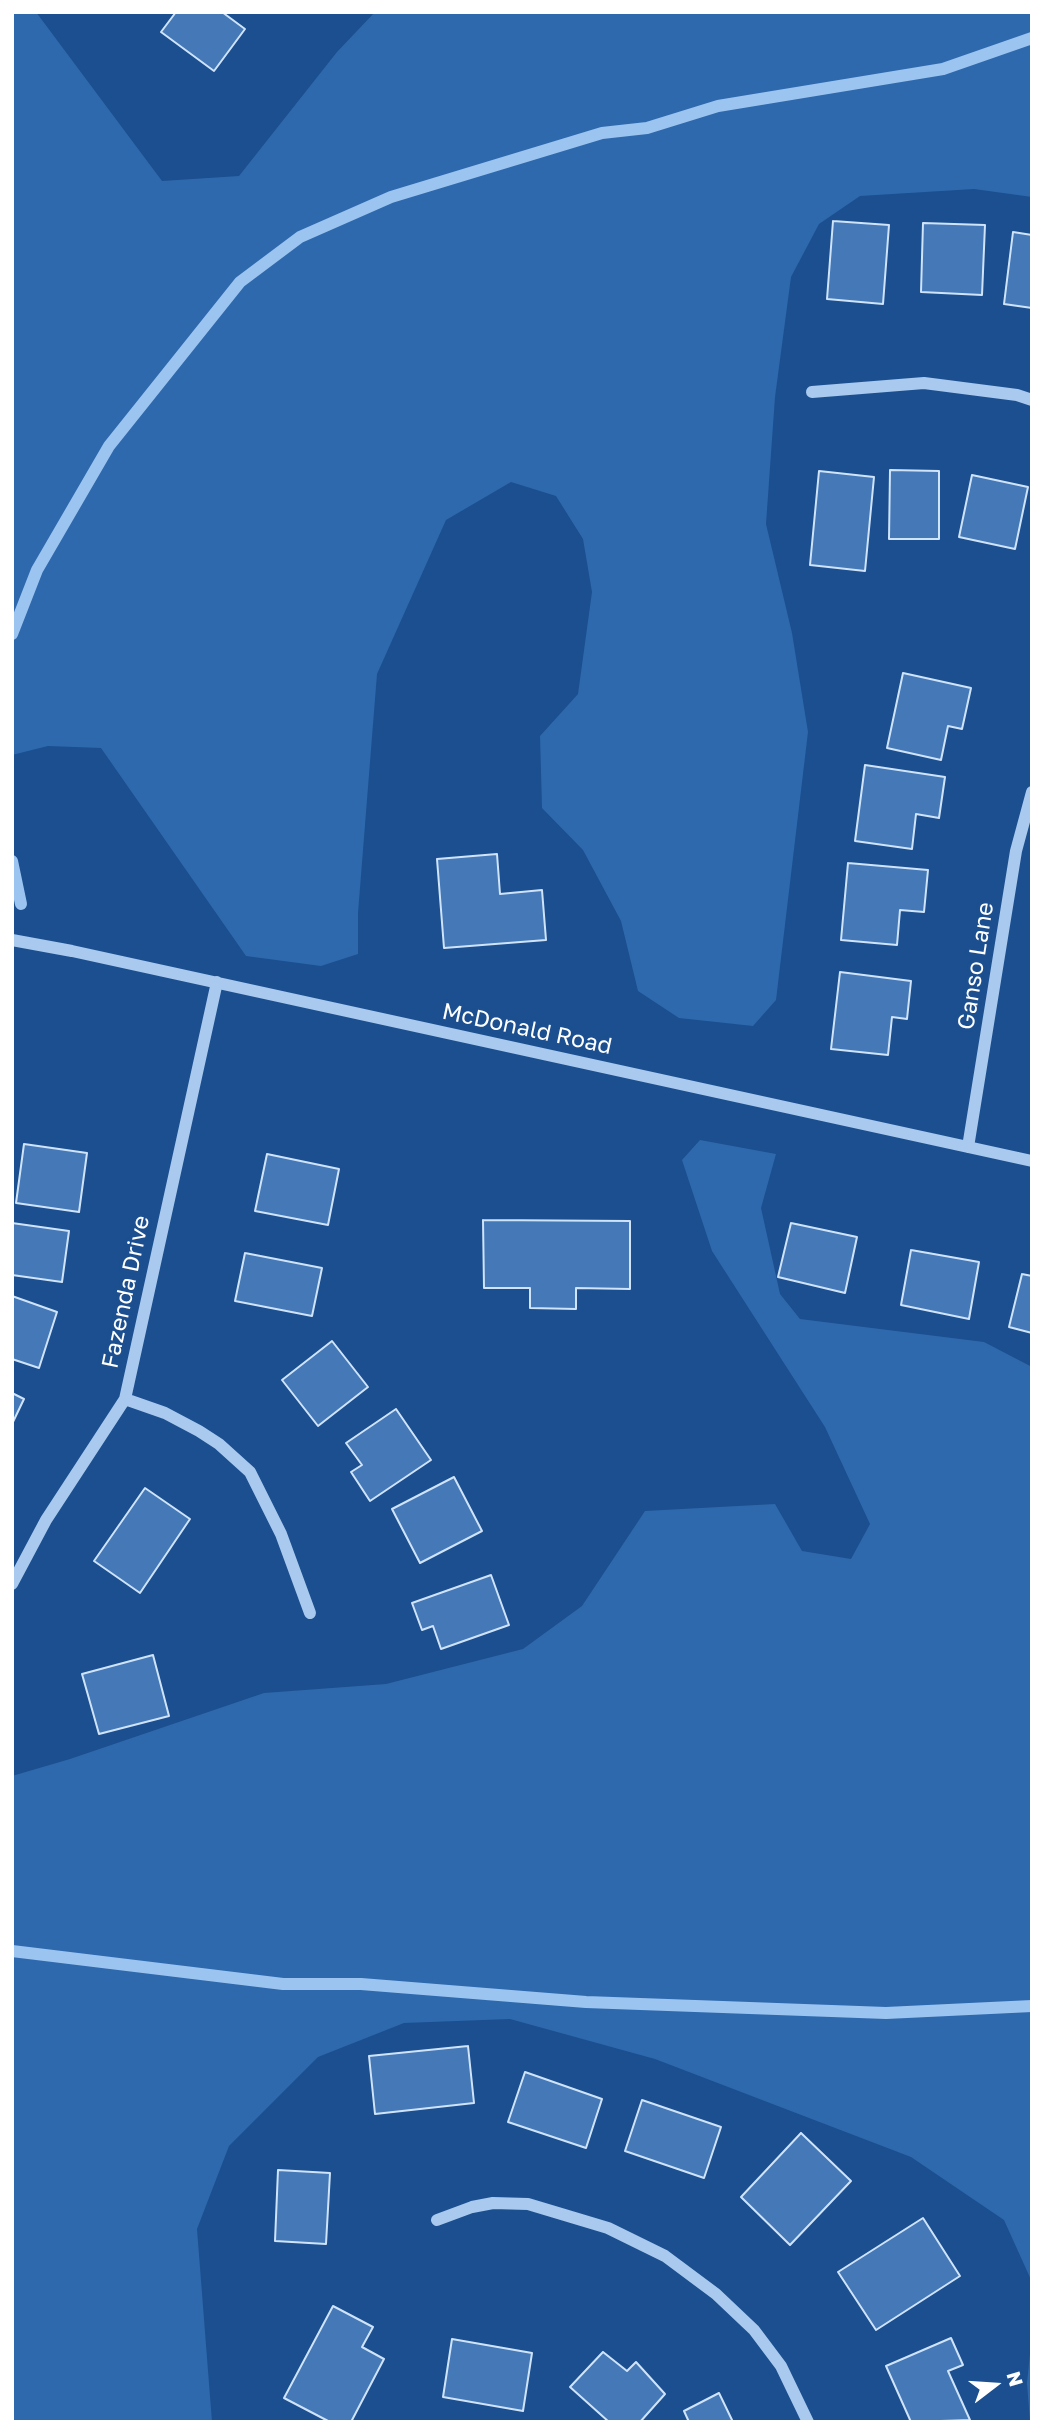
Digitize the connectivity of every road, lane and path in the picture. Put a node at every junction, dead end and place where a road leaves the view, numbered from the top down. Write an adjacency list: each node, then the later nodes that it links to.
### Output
1 (812, 392): 2 (street)
2 (1032, 400)
3 (1032, 792): 6 (street, Ganso Lane)
4 (12, 940): 5 (street, McDonald Road)
5 (217, 982): 6 (street, McDonald Road); 8 (street, Fazenda Drive)
6 (968, 1147): 7 (street, McDonald Road)
7 (1032, 1161)
8 (125, 1399): 9 (street, Fazenda Drive); 10 (street)
9 (12, 1584)
10 (310, 1613)
11 (437, 2220): 12 (street)
12 (808, 2422)

